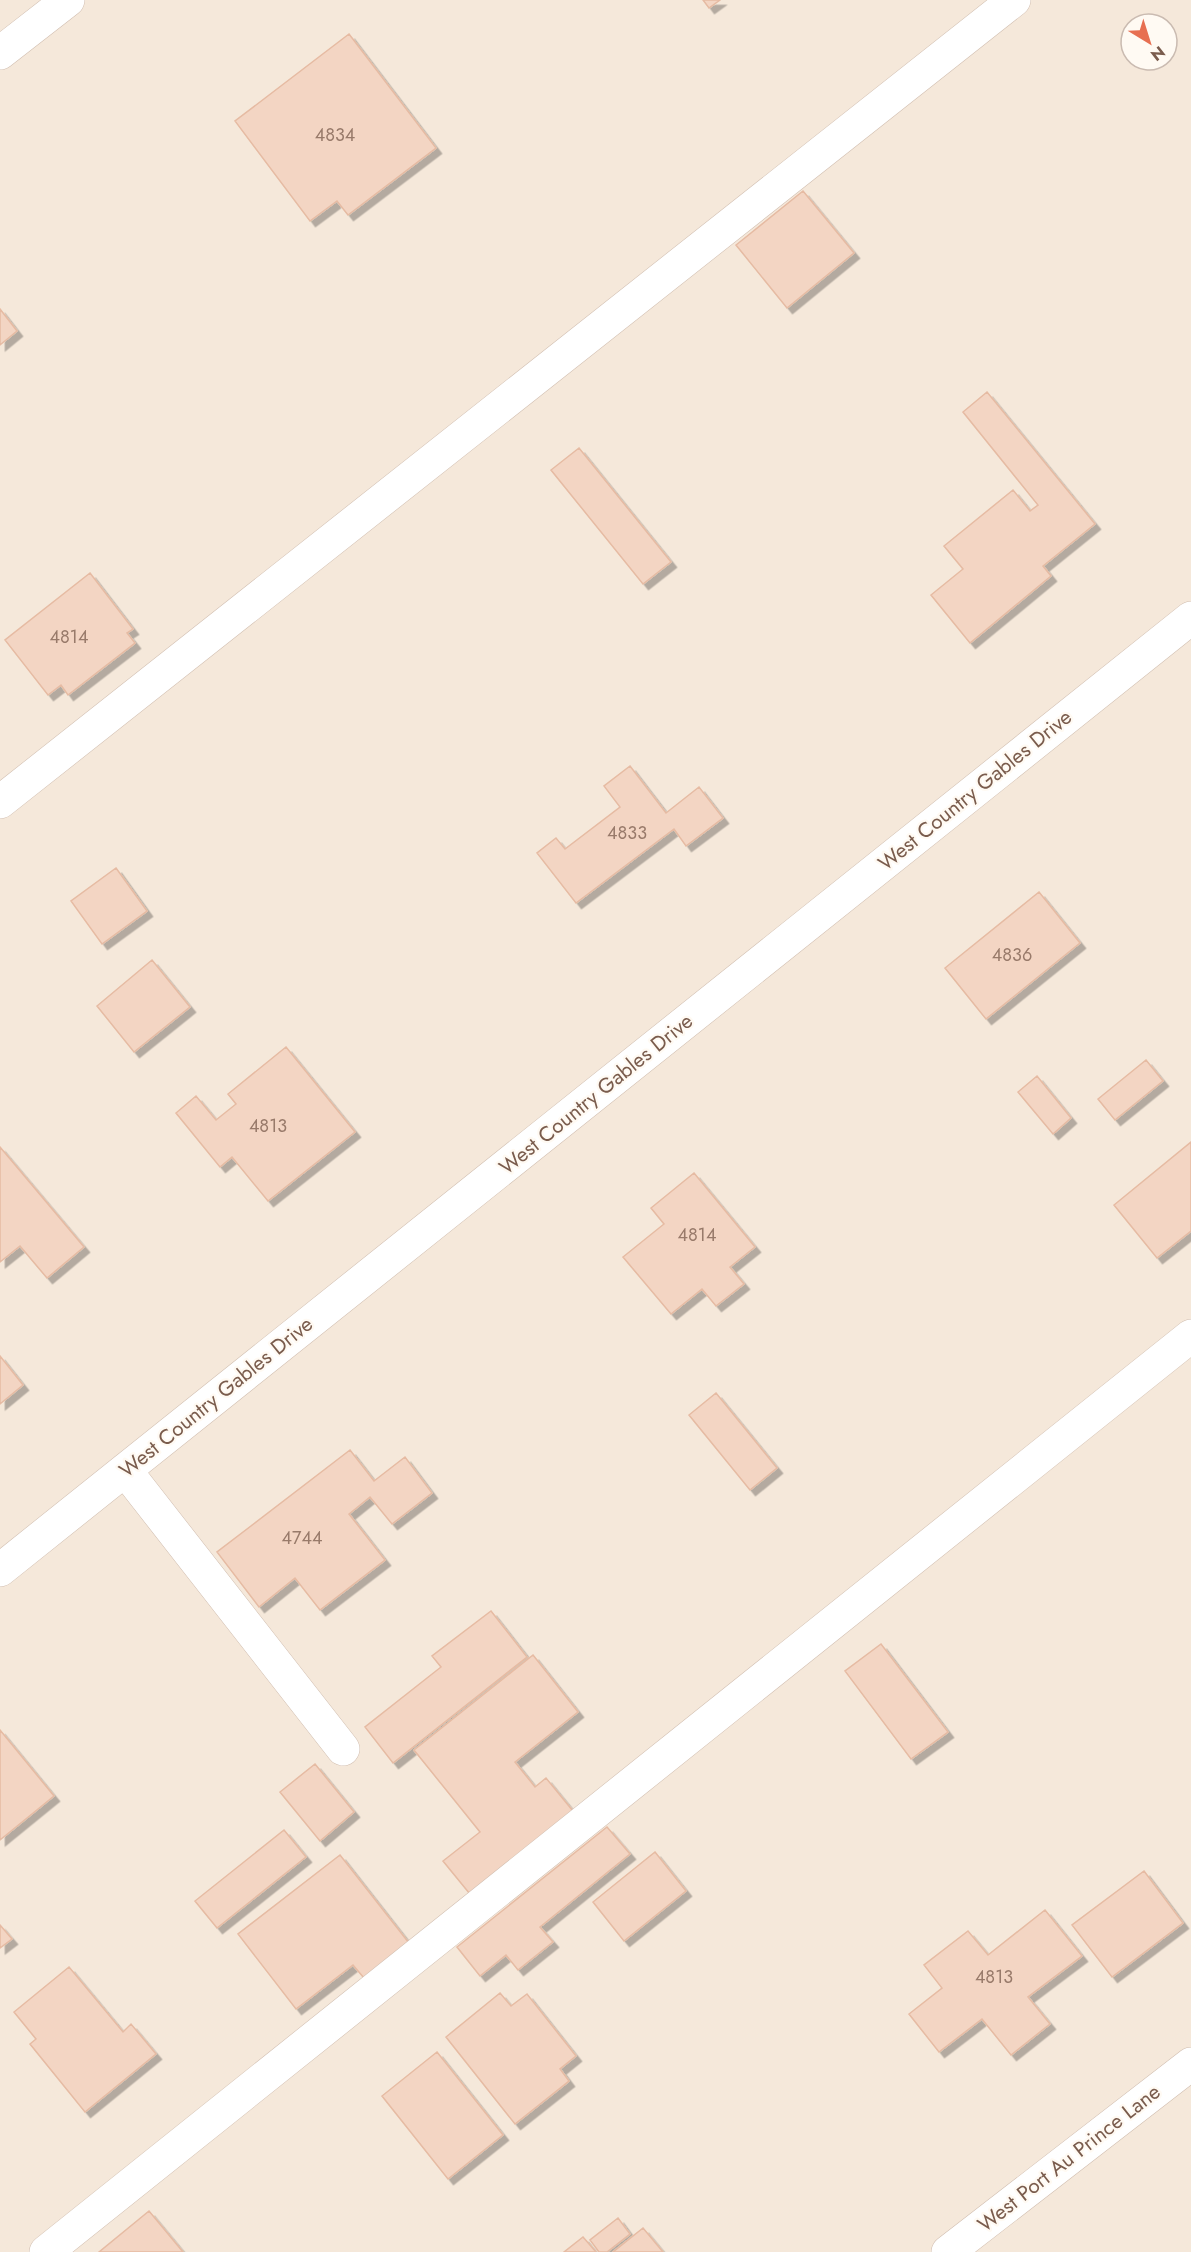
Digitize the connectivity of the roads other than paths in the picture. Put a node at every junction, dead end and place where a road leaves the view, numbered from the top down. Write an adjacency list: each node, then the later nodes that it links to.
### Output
1 (68, 0): 3 (street)
2 (1014, 0): 5 (street)
3 (0, 53)
4 (1191, 618): 7 (street, West Country Gables Drive)
5 (0, 802)
6 (1191, 1336): 11 (street)
7 (125, 1470): 8 (street, West Country Gables Drive); 9 (street)
8 (0, 1570)
9 (343, 1749)
10 (1191, 2064): 12 (street, West Port Au Prince Lane)
11 (46, 2252)
12 (948, 2252)

